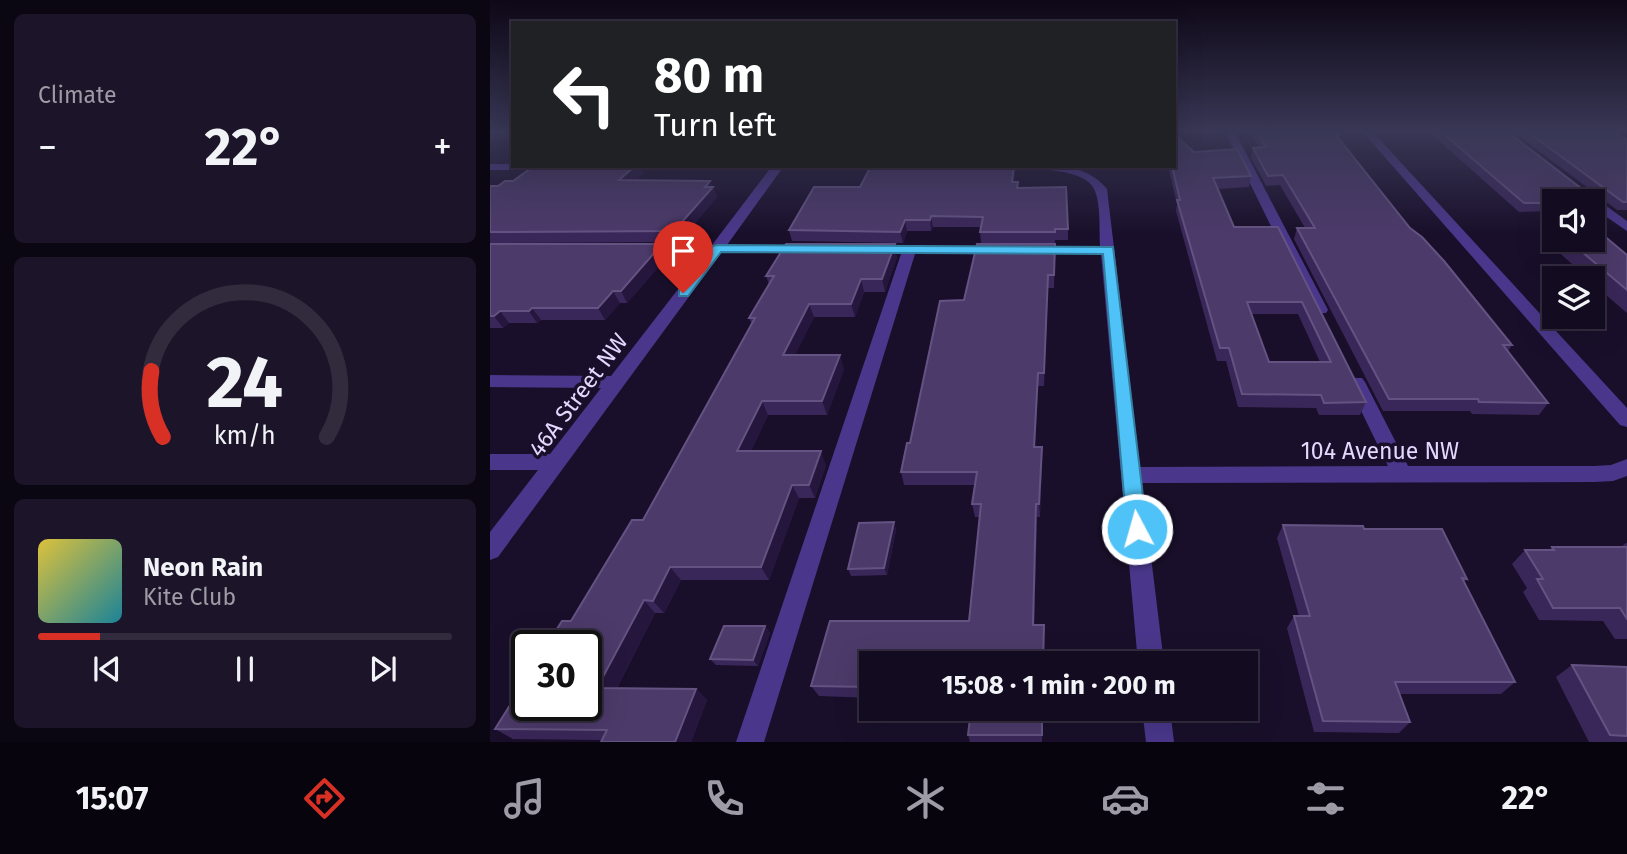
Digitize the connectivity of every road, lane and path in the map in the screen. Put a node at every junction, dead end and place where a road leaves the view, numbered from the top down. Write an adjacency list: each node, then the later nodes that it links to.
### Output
1 (1246, 165): 15 (street)
2 (1397, 165): 19 (street)
3 (490, 167): 4 (street)
4 (511, 167)
5 (777, 168): 10 (street, 46A Street NW)
6 (1053, 168): 14 (street)
7 (1574, 187): 8 (street)
8 (1627, 227)
9 (627, 249): 10 (street)
10 (717, 249): 11 (street); 18 (street, 46A Street NW)
11 (817, 249)
12 (856, 250): 13 (street)
13 (909, 250): 14 (street); 28 (street)
14 (1109, 250): 23 (street)
15 (1328, 328)
16 (1347, 365): 24 (street)
17 (490, 381): 18 (street)
18 (616, 382): 21 (street, 46A Street NW)
19 (1627, 420)
20 (490, 462): 21 (street)
21 (556, 462): 25 (street, 46A Street NW)
22 (1627, 467): 24 (street, 104 Avenue NW)
23 (1131, 475): 24 (street, 104 Avenue NW); 26 (street)
24 (1403, 476)
25 (490, 550)
26 (1150, 651)
27 (1157, 721): 29 (street)
28 (750, 742)
29 (1160, 742)

